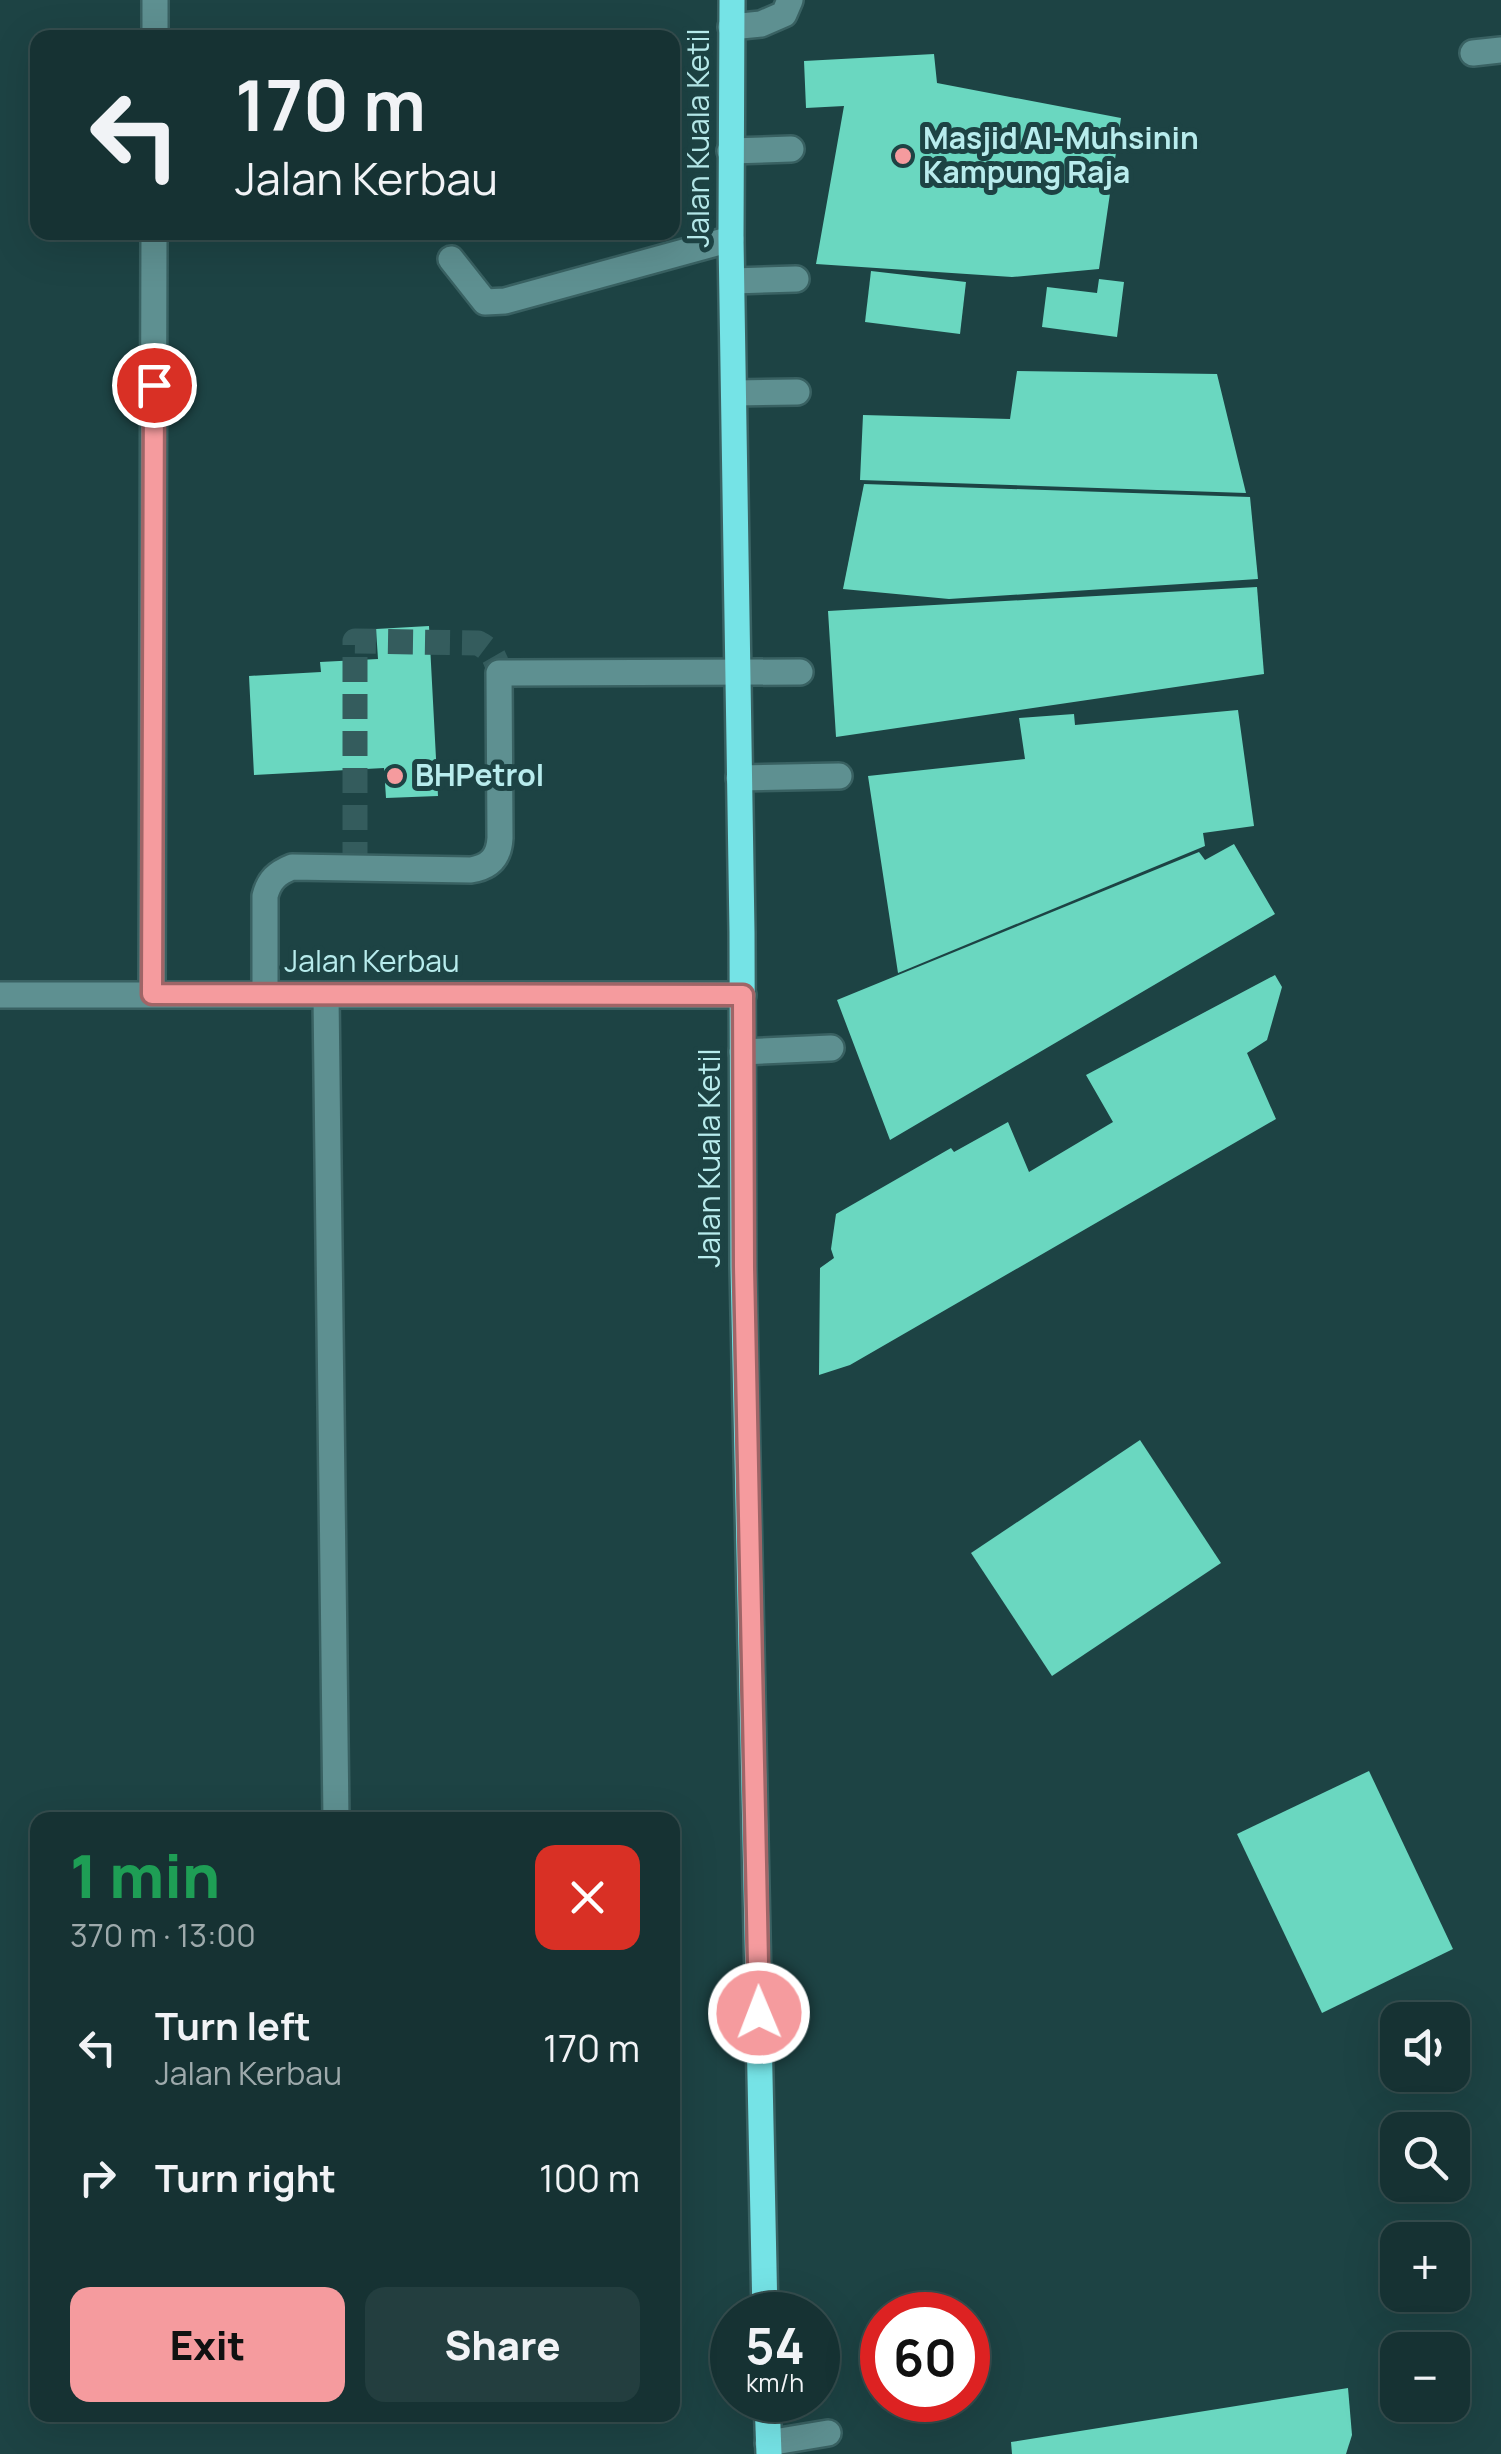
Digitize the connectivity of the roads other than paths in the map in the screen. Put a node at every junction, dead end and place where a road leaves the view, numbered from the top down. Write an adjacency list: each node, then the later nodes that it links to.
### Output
1 (155, 0): 5 (street)
2 (732, 0): 4 (main road, Jalan Kuala Ketil)
3 (790, 0): 4 (street)
4 (731, 26): 9 (main road, Jalan Kuala Ketil)
5 (155, 30)
6 (1501, 50): 7 (street)
7 (1474, 53)
8 (791, 149): 9 (street)
9 (730, 151): 10 (main road, Jalan Kuala Ketil)
10 (731, 239): 12 (street); 14 (main road, Jalan Kuala Ketil)
11 (154, 240): 21 (street)
12 (451, 259)
13 (796, 279): 14 (street)
14 (732, 281): 16 (main road, Jalan Kuala Ketil)
15 (796, 392): 16 (street)
16 (734, 393): 18 (main road, Jalan Kuala Ketil)
17 (800, 672): 18 (street)
18 (737, 674): 20 (main road, Jalan Kuala Ketil); 22 (street)
19 (839, 776): 20 (street)
20 (739, 778): 25 (main road, Jalan Kuala Ketil)
21 (152, 994): 22 (street, Jalan Kerbau); 24 (street, Jalan Kerbau)
22 (264, 994): 23 (street, Jalan Kerbau)
23 (326, 994): 25 (street, Jalan Kerbau); 28 (street)
24 (0, 995)
25 (743, 995): 27 (main road, Jalan Kuala Ketil)
26 (831, 1048): 27 (street)
27 (742, 1052): 29 (main road, Jalan Kuala Ketil)
28 (336, 1812)
29 (765, 2292)
30 (768, 2422): 32 (main road)
31 (828, 2433): 32 (street)
32 (769, 2449)

